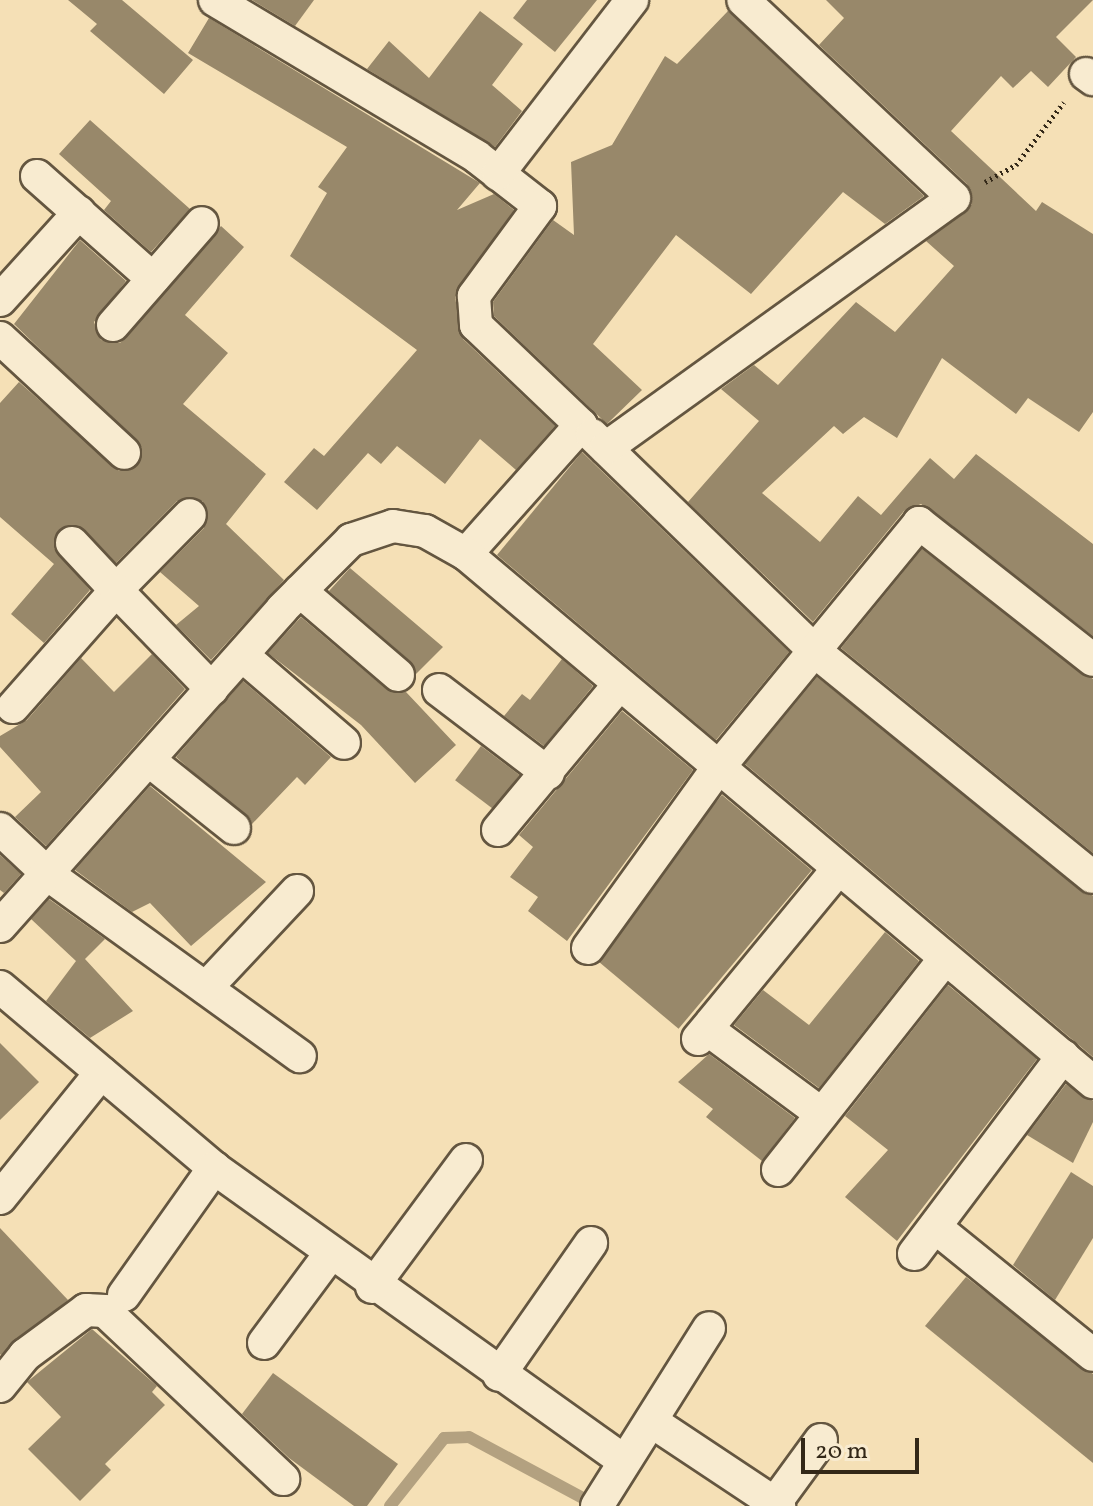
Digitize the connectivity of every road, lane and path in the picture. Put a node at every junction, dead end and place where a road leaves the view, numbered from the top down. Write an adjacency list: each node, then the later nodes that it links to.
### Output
1 (215, 0): 5 (street)
2 (632, 0): 5 (street)
3 (743, 0): 7 (street)
4 (1090, 77): 7 (path)
5 (498, 174): 14 (street)
6 (37, 176): 8 (street)
7 (954, 198): 15 (street)
8 (79, 213): 10 (street); 11 (street)
9 (202, 223): 10 (street)
10 (153, 279): 12 (street)
11 (0, 300)
12 (113, 325)
13 (0, 338): 16 (street)
14 (581, 425): 15 (street); 19 (street)
15 (606, 448): 22 (street)
16 (124, 453)
17 (190, 515): 20 (street)
18 (72, 543): 20 (street)
19 (466, 554): 21 (street); 26 (street)
20 (116, 590): 27 (street); 29 (street)
21 (300, 591): 23 (street); 25 (street)
22 (817, 653): 24 (street); 32 (street); 39 (street)
23 (243, 656): 27 (street); 30 (street)
24 (1093, 660)
25 (398, 675)
26 (619, 685): 32 (street); 33 (street)
27 (212, 689): 31 (street)
28 (439, 690): 33 (street)
29 (4, 708)
30 (344, 743)
31 (151, 762): 34 (street); 38 (street)
32 (718, 768): 37 (street); 42 (street)
33 (548, 773): 36 (street)
34 (234, 828)
35 (0, 829): 38 (street)
36 (498, 830)
37 (838, 869): 43 (street); 50 (street)
38 (50, 876): 41 (street); 45 (street)
39 (1093, 877)
40 (297, 891): 45 (street)
41 (0, 926)
42 (588, 948)
43 (944, 960): 47 (street); 50 (street)
44 (0, 987): 48 (street)
45 (206, 988): 46 (street)
46 (300, 1056)
47 (1063, 1056): 49 (street); 55 (street)
48 (101, 1073): 52 (street); 54 (street)
49 (1093, 1082)
50 (822, 1114): 53 (street)
51 (466, 1160): 59 (street)
52 (214, 1168): 57 (street); 60 (street)
53 (778, 1170)
54 (0, 1198)
55 (935, 1227): 58 (street); 63 (street)
56 (591, 1243): 64 (street)
57 (330, 1254): 59 (street); 62 (street)
58 (914, 1254)
59 (372, 1287): 64 (street)
60 (124, 1295)
61 (709, 1328): 66 (street)
62 (264, 1343)
63 (1093, 1355)
64 (499, 1375): 68 (street)
65 (0, 1386): 69 (street)
66 (651, 1421): 68 (street); 71 (street)
67 (821, 1440): 71 (street)
68 (624, 1461): 70 (street)
69 (283, 1479)
70 (599, 1502)
71 (777, 1505)

